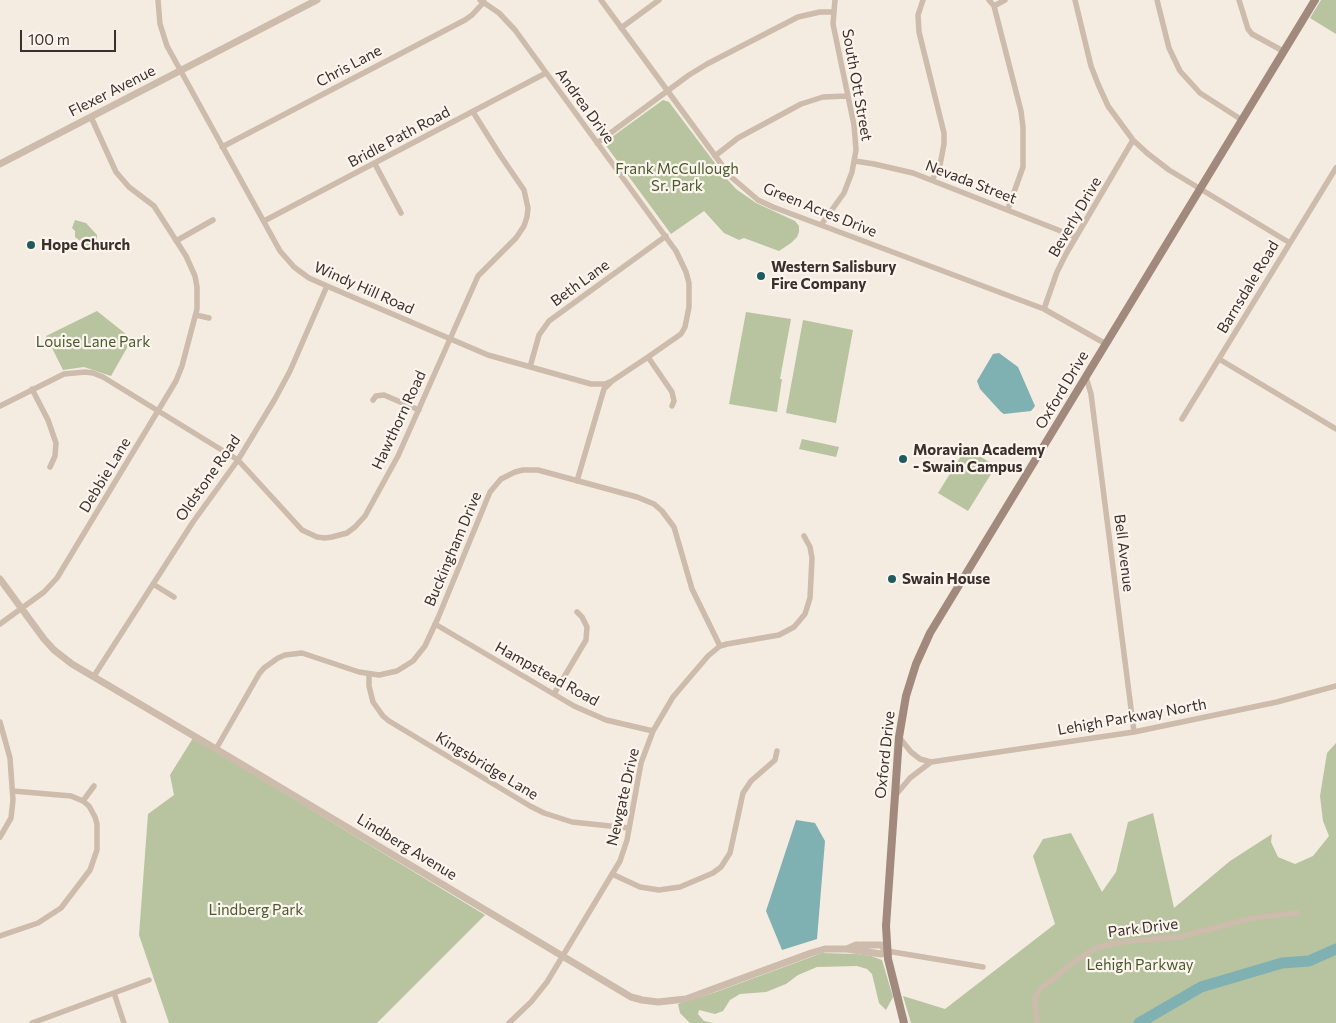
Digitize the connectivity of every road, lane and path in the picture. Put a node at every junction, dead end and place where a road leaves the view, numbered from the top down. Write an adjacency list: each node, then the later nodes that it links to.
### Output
1 (158, 0): 18 (street, Windy Hill Road)
2 (317, 0): 18 (street, Flexer Avenue)
3 (601, 0): 16 (street, Green Acres Drive)
4 (659, 0): 16 (street)
5 (835, 0): 15 (street, South Ott Street)
6 (923, 0): 33 (street)
7 (989, 0): 14 (street)
8 (1006, 0): 14 (street)
9 (1075, 0): 25 (street)
10 (1157, 0): 24 (street)
11 (1239, 0): 17 (street)
12 (1315, 0): 17 (main road, Oxford Drive)
13 (482, 1): 19 (street, Andrea Drive); 27 (street, Chris Lane)
14 (994, 6): 35 (street)
15 (833, 12): 20 (street); 21 (street, South Ott Street)
16 (621, 28): 20 (street, Green Acres Drive)
17 (1283, 51): 24 (main road, Oxford Drive)
18 (180, 71): 23 (street, Flexer Avenue); 27 (street, Windy Hill Road)
19 (546, 73): 22 (street, Bridle Path Road); 26 (street, Andrea Drive)
20 (667, 92): 26 (street); 28 (street, Green Acres Drive)
21 (847, 96): 28 (street); 29 (street, South Ott Street)
22 (473, 112): 31 (street, Bridle Path Road); 48 (street, Hawthorn Road)
23 (91, 117): 30 (street, Flexer Avenue); 42 (street, Debbie Lane)
24 (1242, 120): 34 (main road, Oxford Drive)
25 (1133, 140): 34 (street); 41 (street, Beverly Drive)
26 (597, 143): 40 (street, Andrea Drive)
27 (222, 147): 38 (street, Windy Hill Road)
28 (715, 156): 39 (street, Green Acres Drive)
29 (854, 161): 33 (street, Nevada Street); 39 (street, South Ott Street)
30 (0, 164)
31 (375, 164): 36 (street); 38 (street, Bridle Path Road)
32 (1336, 168): 43 (street, Barnsdale Road)
33 (932, 180): 35 (street, Nevada Street)
34 (1201, 189): 43 (street); 49 (main road, Oxford Drive)
35 (1008, 209): 41 (street, Nevada Street)
36 (401, 213)
37 (212, 220): 42 (street)
38 (264, 222): 44 (street, Windy Hill Road)
39 (822, 225): 45 (street, Green Acres Drive)
40 (666, 236): 50 (street, Andrea Drive); 52 (street, Beth Lane)
41 (1076, 236): 45 (street, Beverly Drive)
42 (176, 241): 46 (street, Debbie Lane)
43 (1290, 243): 51 (street, Barnsdale Road)
44 (327, 286): 48 (street, Windy Hill Road); 63 (street, Oldstone Road)
45 (1044, 309): 49 (street, Green Acres Drive)
46 (196, 315): 47 (street); 59 (street, Debbie Lane)
47 (209, 318)
48 (449, 340): 52 (street, Windy Hill Road); 60 (street, Hawthorn Road)
49 (1106, 344): 53 (main road, Oxford Drive)
50 (648, 357): 54 (street, Andrea Drive); 58 (street)
51 (1219, 359): 61 (street, Barnsdale Road); 62 (street)
52 (530, 367): 54 (street, Windy Hill Road)
53 (1086, 378): 81 (street, Bell Avenue); 82 (main road, Oxford Drive)
54 (612, 381): 65 (street, Andrea Drive)
55 (32, 389): 57 (street, Hawthorn Road); 59 (street, Hawthorn Road); 64 (street)
56 (373, 400): 60 (street)
57 (0, 406)
58 (672, 406)
59 (158, 410): 63 (street, Hawthorn Road); 70 (street, Debbie Lane)
60 (419, 410): 63 (street, Hawthorn Road)
61 (1182, 419)
62 (1336, 429)
63 (238, 460): 68 (street, Oldstone Road)
64 (50, 467)
65 (577, 480): 73 (street, Buckingham Drive); 74 (street, Buckingham Drive)
66 (804, 536): 74 (street)
67 (0, 579): 70 (street, Lindberg Avenue)
68 (152, 584): 69 (street); 76 (street, Oldstone Road)
69 (174, 597)
70 (21, 609): 72 (street, Debbie Lane); 76 (street, Lindberg Avenue)
71 (578, 612): 78 (street)
72 (0, 624)
73 (435, 624): 75 (street, Buckingham Drive); 78 (street, Hampstead Road)
74 (720, 646): 80 (street, Newgate Drive)
75 (369, 674): 83 (street, Buckingham Drive); 90 (street, Kingsbridge Lane)
76 (94, 676): 83 (street, Lindberg Avenue)
77 (1336, 686): 81 (street, Lehigh Parkway North)
78 (554, 694): 80 (street, Hampstead Road)
79 (0, 722): 87 (street)
80 (653, 731): 90 (street, Newgate Drive)
81 (1134, 732): 85 (street, Lehigh Parkway North)
82 (898, 737): 85 (street); 88 (main road, Oxford Drive)
83 (216, 748): 96 (street, Lindberg Avenue)
84 (777, 751): 92 (street)
85 (931, 762): 88 (street, Lehigh Parkway North)
86 (94, 786): 89 (street)
87 (12, 791): 89 (street); 91 (street)
88 (894, 796): 95 (main road, Oxford Drive)
89 (83, 801): 94 (street)
90 (629, 828): 92 (street, Newgate Drive)
91 (0, 837)
92 (612, 874): 96 (street, Newgate Drive)
93 (1297, 913): 104 (street, Park Drive)
94 (0, 936)
95 (886, 950): 96 (street, Lindberg Avenue); 97 (street, Lindberg Avenue); 103 (main road, Oxford Drive)
96 (561, 956): 102 (street, Newgate Drive)
97 (983, 967)
98 (149, 980): 99 (street)
99 (114, 993): 100 (street); 101 (street)
100 (32, 1023)
101 (124, 1023)
102 (509, 1023)
103 (904, 1023)
104 (1037, 1023)

